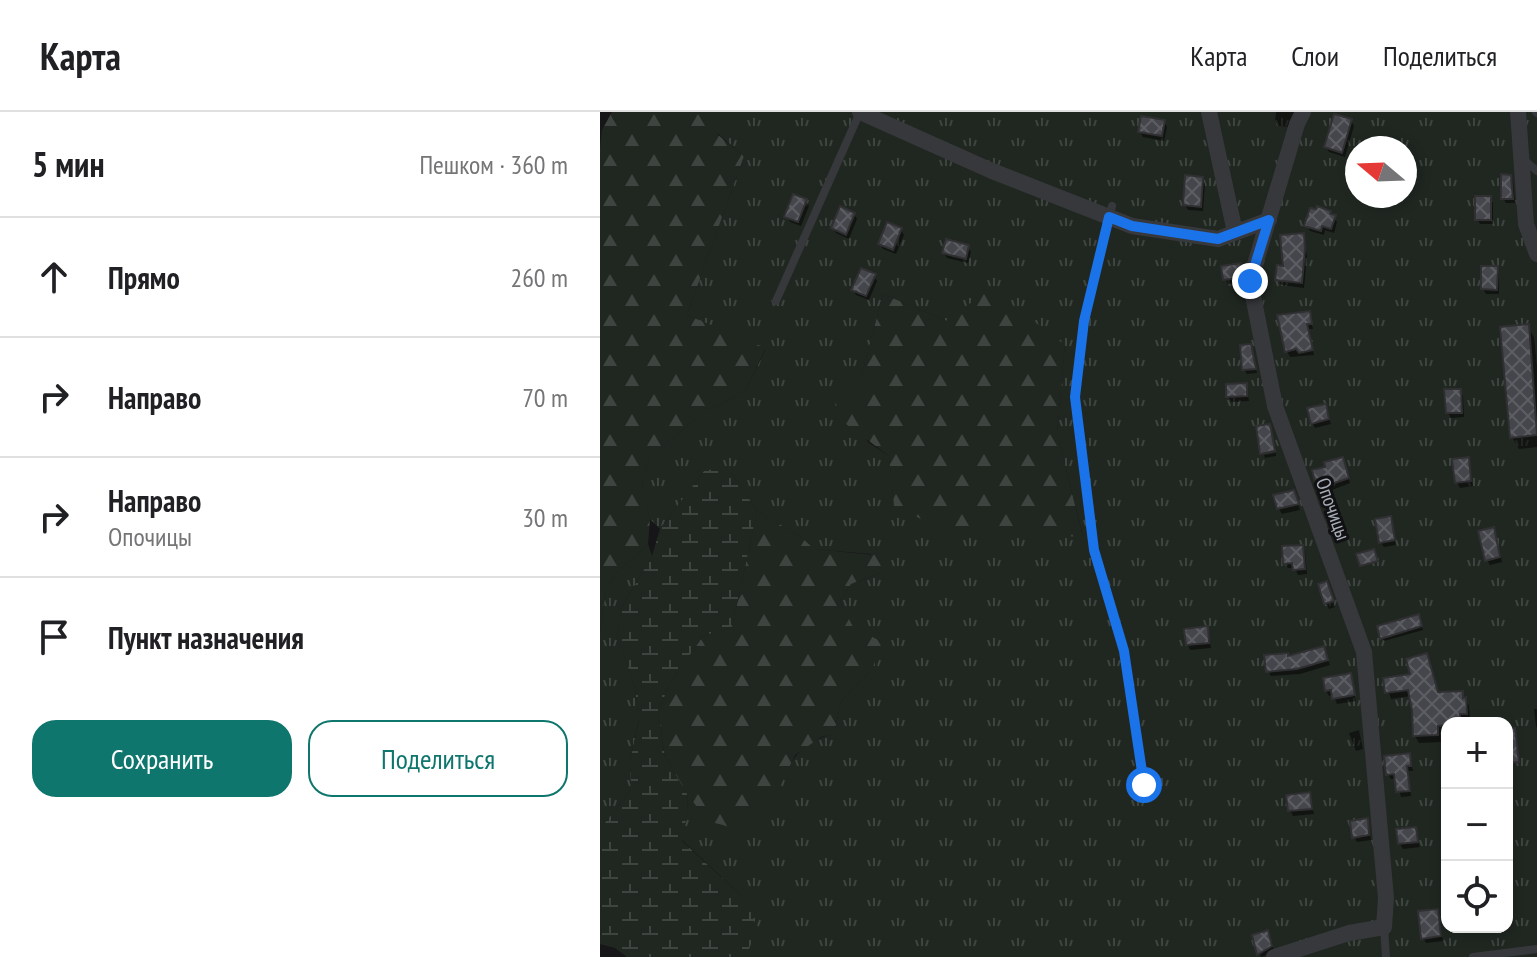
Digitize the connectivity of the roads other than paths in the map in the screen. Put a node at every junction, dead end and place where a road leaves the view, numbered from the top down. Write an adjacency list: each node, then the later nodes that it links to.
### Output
1 (860, 112): 7 (street); 11 (lane)
2 (1209, 112): 9 (street)
3 (1303, 112): 8 (street, Опочицы)
4 (1518, 112): 5 (street)
5 (1523, 159): 6 (lane); 10 (street)
6 (1537, 171)
7 (1110, 211): 9 (street); 12 (lane)
8 (1269, 220): 9 (street); 13 (street, Опочицы)
9 (1235, 232)
10 (1537, 254)
11 (776, 301)
12 (1144, 785)
13 (1384, 927): 15 (street); 16 (lane)
14 (1537, 949): 17 (lane)
15 (1274, 957)
16 (1386, 957)
17 (1473, 957)

